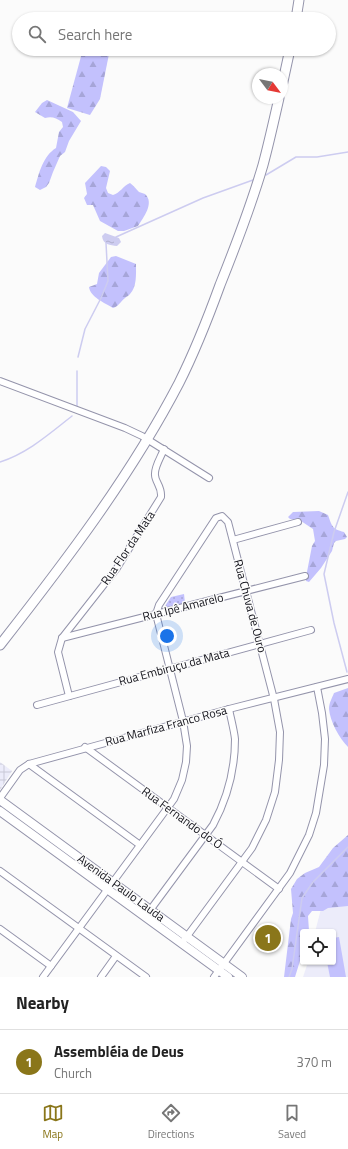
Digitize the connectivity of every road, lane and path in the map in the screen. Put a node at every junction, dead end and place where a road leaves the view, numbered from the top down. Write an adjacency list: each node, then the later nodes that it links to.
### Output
1 (299, 0): 2 (highway)
2 (297, 12)
3 (288, 56): 4 (highway)
4 (286, 68)
5 (278, 104): 7 (highway)
6 (0, 381): 7 (street)
7 (147, 439): 8 (street); 18 (highway)
8 (164, 449): 9 (street); 16 (street, Rua Flor da Mata)
9 (208, 478)
10 (298, 522): 11 (street)
11 (233, 540): 13 (street, Rua Chuva de Ouro); 14 (street, Rua Chuva de Ouro)
12 (305, 576): 13 (street, Rua Ipê Amarelo)
13 (246, 591): 14 (street, Rua Ipê Amarelo); 17 (street, Rua Chuva de Ouro)
14 (156, 614): 16 (street, Rua Ipê Amarelo); 19 (street)
15 (311, 630): 17 (street, Rua Embiruçu da Mata)
16 (62, 638): 22 (street)
17 (260, 644): 19 (street, Rua Embiruçu da Mata); 23 (street, Rua Chuva de Ouro)
18 (0, 645)
19 (170, 669): 22 (street, Rua Embiruçu da Mata); 26 (street)
20 (348, 679): 21 (street, Rua Marfiza Franco Rosa)
21 (317, 687): 23 (street, Rua Marfiza Franco Rosa); 37 (street)
22 (69, 696): 24 (street, Rua Embiruçu da Mata)
23 (274, 698): 25 (street, Rua Marfiza Franco Rosa); 34 (street, Rua Chuva de Ouro)
24 (36, 705)
25 (229, 709): 26 (street, Rua Marfiza Franco Rosa); 32 (street)
26 (184, 721): 27 (street, Rua Marfiza Franco Rosa); 30 (street)
27 (85, 747): 28 (street, Rua Marfiza Franco Rosa); 30 (street, Rua Fernando do Ó)
28 (29, 764): 29 (street, Rua Marfiza Franco Rosa); 33 (street)
29 (0, 799): 36 (main road, Avenida Paulo Lauda)
30 (167, 808): 32 (street, Rua Fernando do Ó); 33 (street)
31 (0, 811): 38 (main road, Avenida Paulo Lauda)
32 (205, 836): 34 (street, Rua Fernando do Ó); 39 (street)
33 (140, 845): 36 (street)
34 (242, 862): 37 (street, Rua Fernando do Ó); 43 (street, Rua Chuva de Ouro)
35 (0, 871): 41 (street)
36 (113, 882): 38 (street); 39 (main road, Avenida Paulo Lauda)
37 (280, 889): 47 (street)
38 (107, 890): 40 (main road, Avenida Paulo Lauda); 41 (street)
39 (150, 910): 40 (street); 43 (main road, Avenida Paulo Lauda)
40 (145, 917): 44 (main road, Avenida Paulo Lauda)
41 (79, 928): 45 (street); 46 (street)
42 (0, 929): 46 (street)
43 (187, 936): 44 (street, Rua Chuva de Ouro); 47 (main road, Avenida Paulo Lauda)
44 (182, 944): 47 (main road, Avenida Paulo Lauda)
45 (116, 956): 49 (street); 50 (street)
46 (51, 966): 48 (street)
47 (219, 970): 51 (main road, Avenida Paulo Lauda); 52 (main road, Avenida Paulo Lauda)
48 (43, 977)
49 (101, 977)
50 (146, 977)
51 (228, 977)
52 (242, 977)

